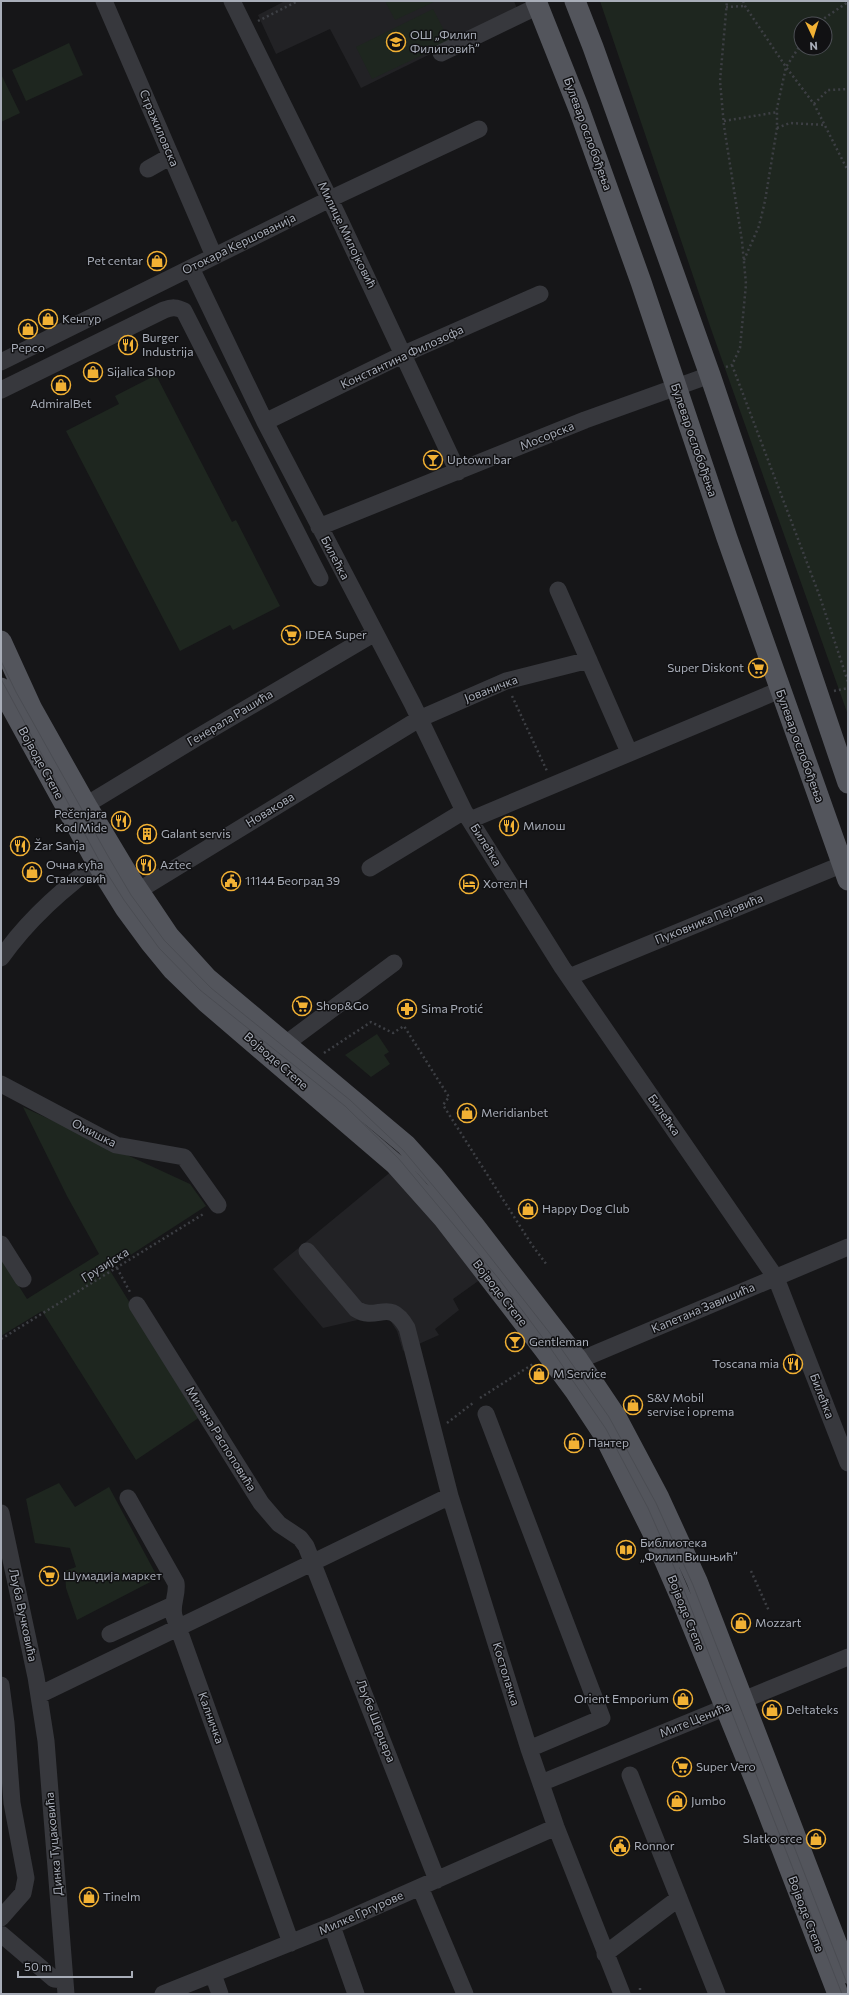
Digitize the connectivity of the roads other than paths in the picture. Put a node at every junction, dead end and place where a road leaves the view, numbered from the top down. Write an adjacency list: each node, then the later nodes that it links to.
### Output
1 (104, 1): 7 (street, Стражиловска)
2 (232, 1): 9 (street, Милице Милојковић)
3 (575, 1): 17 (main road)
4 (537, 4): 5 (street); 18 (main road, Булевар ослобођења)
5 (441, 53)
6 (479, 129): 9 (street, Отокара Кершованија)
7 (171, 156): 8 (street); 10 (street, Стражиловска)
8 (148, 169)
9 (330, 199): 10 (street, Отокара Кершованија); 15 (street, Милице Милојковић)
10 (214, 256): 11 (street, Отокара Кершованија)
11 (190, 268): 13 (street, Отокара Кершованија); 20 (street, Билећка)
12 (540, 294): 15 (street, Константина Филозофа)
13 (83, 322): 14 (street); 16 (street, Отокара Кершованија)
14 (93, 344): 19 (street); 23 (street)
15 (404, 354): 20 (street, Константина Филозофа); 21 (street, Милице Милојковић)
16 (1, 362)
17 (716, 372): 18 (street, Мосорска); 32 (main road)
18 (676, 387): 21 (street, Мосорска); 28 (main road, Булевар ослобођења)
19 (1, 390)
20 (265, 422): 22 (street, Билећка)
21 (458, 472): 22 (street, Мосорска)
22 (319, 527): 25 (street, Билећка)
23 (320, 578)
24 (558, 590): 27 (street)
25 (376, 633): 30 (street, Билећка); 33 (street, Генерала Рашића)
26 (1, 641): 29 (main road, Војводе Степе)
27 (590, 660): 30 (street, Јованичка); 31 (street)
28 (780, 690): 31 (street); 37 (main road, Булевар ослобођења)
29 (7, 694): 33 (main road, Војводе Степе); 35 (main road, Војводе Степе)
30 (419, 719): 34 (street, Билећка); 38 (street, Новакова)
31 (629, 752): 34 (street)
32 (848, 783)
33 (86, 805): 35 (main road, Војводе Степе)
34 (467, 816): 36 (street); 41 (street, Билећка)
35 (106, 858): 38 (main road, Војводе Степе); 39 (street)
36 (370, 868)
37 (846, 869): 41 (street, Пуковника Пејовића)
38 (129, 896): 42 (main road, Војводе Степе); 52 (main road, Војводе Степе)
39 (1, 958)
40 (394, 963): 42 (street)
41 (569, 977): 48 (street, Билећка)
42 (287, 1045): 51 (main road, Војводе Степе)
43 (1, 1084): 44 (street, Омишка)
44 (218, 1205)
45 (1, 1244): 49 (street)
46 (848, 1247): 48 (street, Капетана Завишића)
47 (306, 1251): 55 (street, Костолачка)
48 (776, 1278): 51 (street, Капетана Завишића); 54 (street, Билећка)
49 (23, 1279)
50 (137, 1305): 58 (street, Милана Распоповића)
51 (578, 1360): 52 (street, Капетана Завишића); 65 (main road, Војводе Степе)
52 (559, 1369): 65 (main road, Војводе Степе)
53 (486, 1414): 66 (street)
54 (848, 1463)
55 (450, 1496): 58 (street); 66 (street, Костолачка)
56 (128, 1498): 59 (street, Калничка)
57 (1, 1513): 64 (street, Љуба Вучковића)
58 (314, 1563): 60 (street); 70 (street, Љубе Шерцера)
59 (173, 1605): 60 (street, Калничка); 61 (street)
60 (179, 1628): 64 (street); 76 (street, Калничка)
61 (110, 1634)
62 (848, 1657): 65 (street, Мите Ценића)
63 (1, 1685): 73 (street)
64 (40, 1695): 80 (street, Динка Туцаковића)
65 (734, 1705): 68 (street, Мите Ценића); 79 (main road, Војводе Степе)
66 (529, 1749): 68 (street, Костолачка)
67 (630, 1775): 72 (street)
68 (541, 1783): 69 (street, Костолачка)
69 (556, 1827): 70 (street, Милке Гргурове); 77 (street, Костолачка)
70 (437, 1880): 71 (street, Милке Гргурове)
71 (420, 1887): 74 (street, Милке Гргурове); 84 (street)
72 (680, 1898): 77 (street); 86 (street)
73 (1, 1918)
74 (332, 1926): 76 (street, Милке Гргурове); 83 (street)
75 (1, 1934): 80 (street)
76 (291, 1943): 78 (street, Милке Гргурове)
77 (606, 1954): 85 (street, Костолачка)
78 (213, 1974): 81 (street, Милке Гргурове); 82 (street)
79 (842, 1983)
80 (66, 1987)
81 (163, 1994)
82 (220, 1994)
83 (356, 1994)
84 (464, 1994)
85 (622, 1994)
86 (717, 1994)

